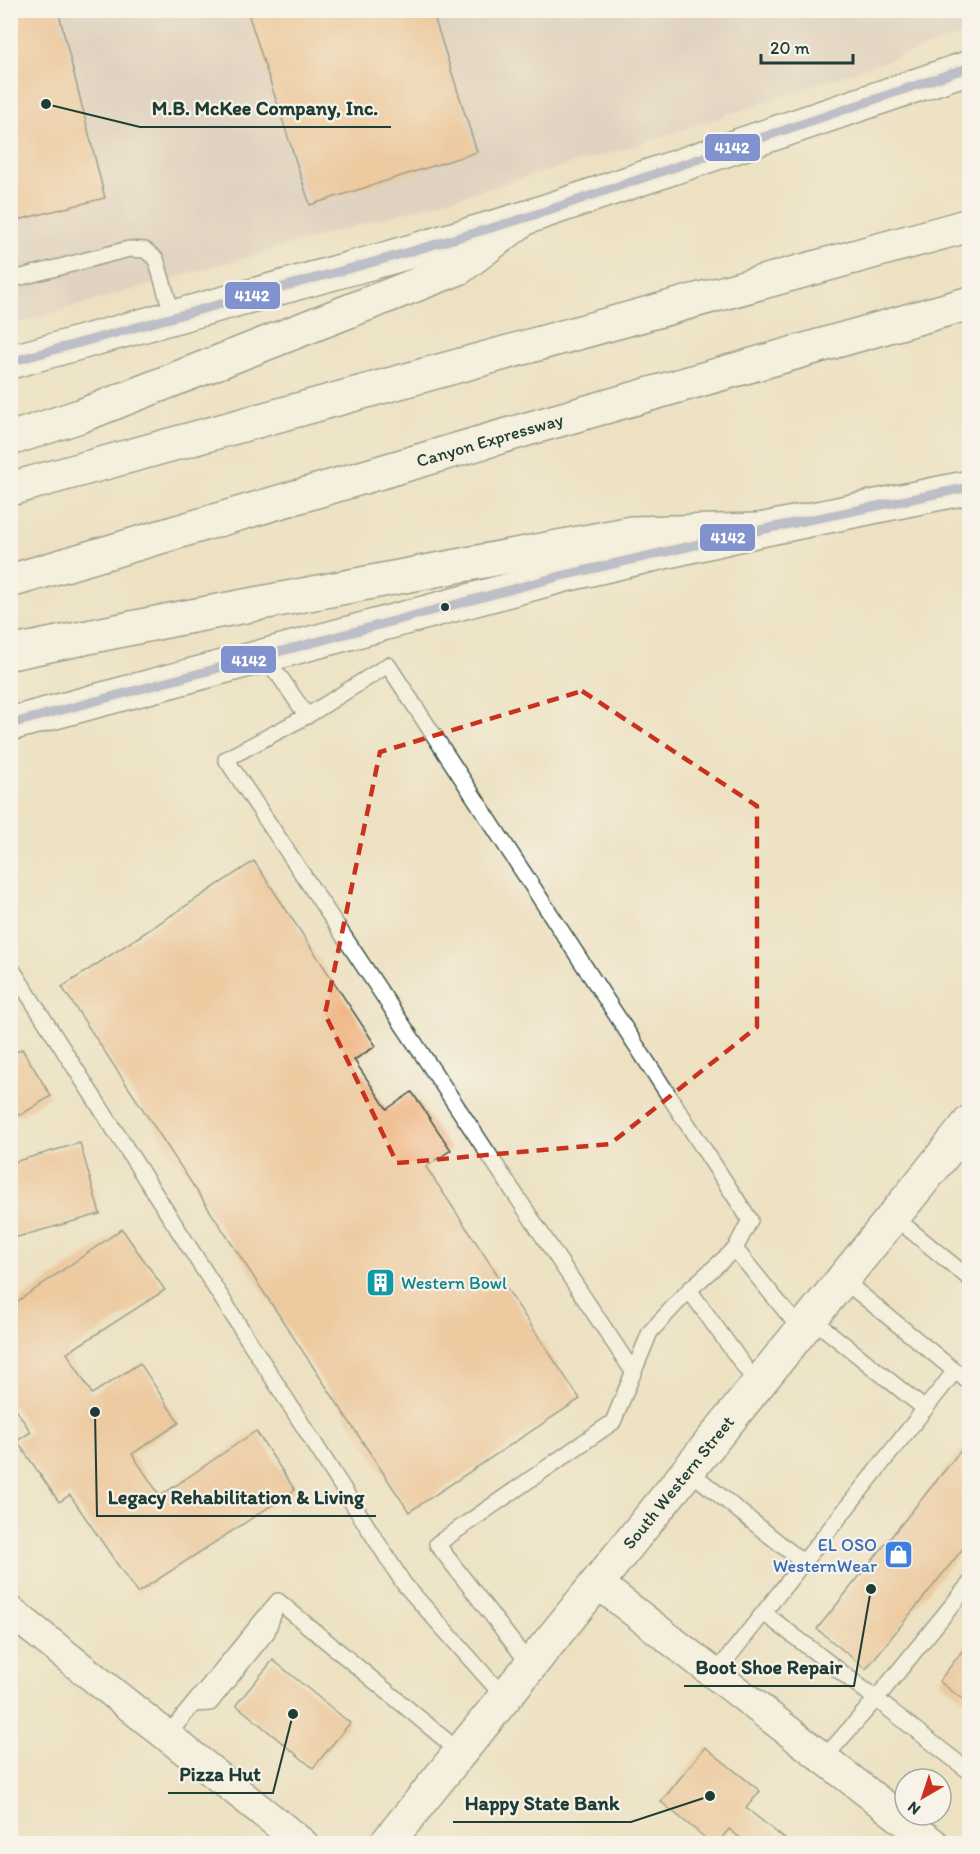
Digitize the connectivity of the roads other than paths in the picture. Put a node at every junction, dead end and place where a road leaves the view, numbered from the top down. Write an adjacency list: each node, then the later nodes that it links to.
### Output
1 (966, 10): 2 (lane)
2 (969, 22)
3 (969, 67): 4 (main road)
4 (525, 218): 8 (main road); 10 (main road)
5 (969, 225): 12 (main road)
6 (10, 280): 8 (lane)
7 (969, 303): 14 (main road, Canyon Expressway)
8 (173, 317): 9 (main road)
9 (10, 362)
10 (10, 439)
11 (969, 487): 13 (main road)
12 (10, 489)
13 (760, 530): 15 (main road); 16 (main road)
14 (10, 581)
15 (10, 653)
16 (263, 657): 17 (lane); 18 (main road)
17 (307, 716): 22 (lane); 28 (lane)
18 (10, 724)
19 (10, 966): 40 (lane)
20 (969, 1122): 21 (main road, South Western Street)
21 (893, 1216): 23 (main road, South Western Street); 24 (lane)
22 (735, 1249): 25 (lane); 26 (lane)
23 (842, 1279): 26 (main road, South Western Street); 27 (lane)
24 (969, 1279)
25 (689, 1290): 28 (lane); 30 (lane)
26 (806, 1324): 30 (main road, South Western Street); 31 (lane)
27 (955, 1371): 29 (lane); 31 (lane)
28 (633, 1373): 38 (lane)
29 (969, 1383)
30 (757, 1384): 32 (main road, South Western Street)
31 (925, 1409): 33 (lane)
32 (688, 1470): 33 (lane); 34 (main road, South Western Street)
33 (804, 1563): 37 (lane)
34 (596, 1582): 38 (main road, South Western Street); 39 (street)
35 (969, 1583): 41 (lane)
36 (10, 1611): 42 (street)
37 (764, 1613): 39 (lane); 41 (lane)
38 (530, 1665): 40 (main road, South Western Street)
39 (715, 1674): 44 (street)
40 (504, 1697): 43 (main road, South Western Street)
41 (876, 1699): 44 (lane); 45 (lane)
42 (167, 1736): 43 (lane); 46 (street)
43 (460, 1752): 47 (main road, South Western Street)
44 (824, 1758): 48 (street)
45 (969, 1772)
46 (303, 1844)
47 (386, 1844)
48 (934, 1844)

